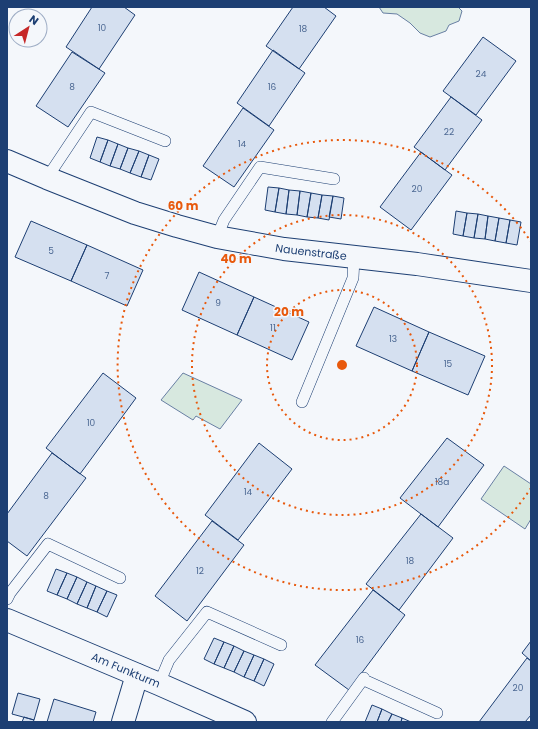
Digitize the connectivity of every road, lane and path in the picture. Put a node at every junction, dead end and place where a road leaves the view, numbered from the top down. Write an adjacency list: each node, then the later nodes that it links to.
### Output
1 (165, 141): 3 (lane)
2 (7, 161): 3 (street, Nauenstraße)
3 (47, 178): 5 (street, Nauenstraße)
4 (334, 179): 5 (lane)
5 (217, 237): 6 (street, Nauenstraße)
6 (354, 257): 7 (street, Nauenstraße); 8 (lane)
7 (531, 281)
8 (302, 402)
9 (120, 578): 10 (lane)
10 (7, 599)
11 (7, 620): 13 (street, Am Funkturm)
12 (280, 645): 14 (lane)
13 (137, 675): 14 (street, Am Funkturm); 16 (street)
14 (159, 684): 17 (street, Am Funkturm)
15 (437, 713): 18 (lane)
16 (123, 722)
17 (245, 722)
18 (332, 722)

